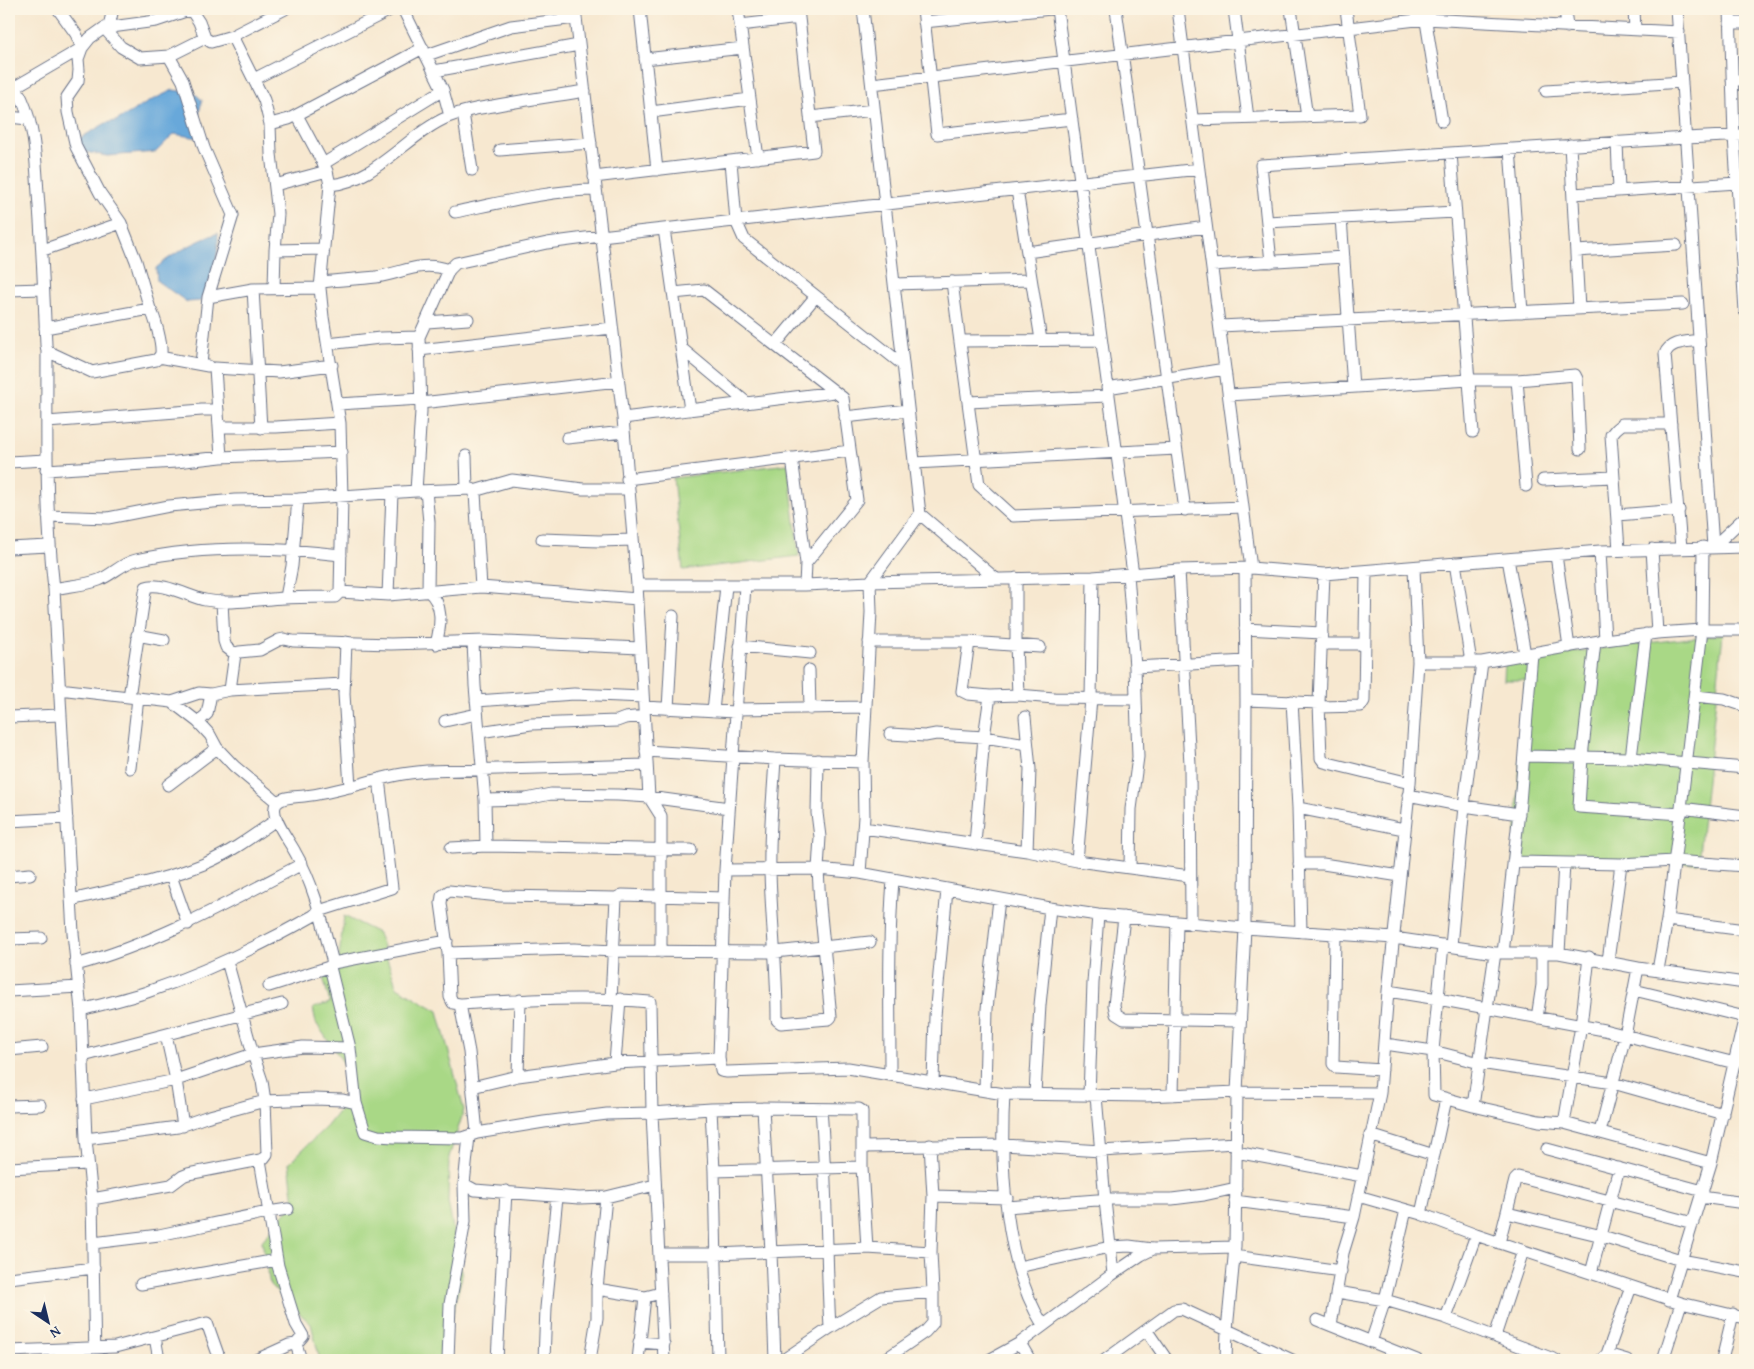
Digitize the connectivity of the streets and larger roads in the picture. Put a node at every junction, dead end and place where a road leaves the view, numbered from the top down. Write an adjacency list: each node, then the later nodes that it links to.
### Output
1 (58, 9): 40 (street)
2 (113, 9): 31 (street)
3 (192, 9): 31 (street); 37 (street)
4 (286, 9): 36 (street)
5 (392, 9): 50 (street)
6 (403, 9): 43 (street)
7 (640, 9): 46 (street)
8 (738, 9): 29 (street)
9 (863, 9): 55 (street)
10 (922, 9): 26 (street)
11 (1051, 9): 22 (street)
12 (1058, 9): 47 (street)
13 (1116, 9): 44 (street)
14 (1178, 9): 42 (street)
15 (1234, 9): 38 (street)
16 (1291, 9): 35 (street)
17 (1346, 9): 32 (street)
18 (1565, 9): 30 (street)
19 (1634, 9): 33 (street)
20 (1677, 9): 34 (street)
21 (1730, 9): 27 (street)
22 (982, 12): 26 (street)
23 (799, 13): 29 (street); 67 (street)
24 (576, 14): 39 (street); 43 (street)
25 (1424, 14): 30 (street); 32 (street); 72 (street)
26 (924, 22): 49 (street)
27 (1730, 23): 28 (street); 51 (street)
28 (1745, 23)
29 (740, 25): 41 (street)
30 (1567, 26): 33 (street)
31 (107, 27): 40 (street); 45 (street)
32 (1348, 28): 35 (street); 66 (street)
33 (1635, 30): 34 (street)
34 (1679, 32): 53 (street)
35 (1295, 34): 38 (street); 66 (street)
36 (232, 36): 37 (street); 50 (street)
37 (205, 38): 45 (street)
38 (1238, 41): 42 (street); 68 (street)
39 (579, 45): 48 (street); 58 (street)
40 (82, 48): 54 (street); 106 (street)
41 (743, 48): 46 (street); 59 (street)
42 (1183, 48): 44 (street); 71 (street)
43 (425, 52): 48 (street); 63 (street)
44 (1122, 55): 47 (street); 88 (street)
45 (170, 56): 132 (street)
46 (645, 59): 61 (street)
47 (1064, 62): 49 (street); 70 (street)
48 (434, 71): 56 (street)
49 (931, 77): 55 (street); 70 (street)
50 (254, 79): 73 (street)
51 (1732, 80): 52 (street); 74 (street)
52 (1745, 80)
53 (1682, 82): 57 (street); 75 (street)
54 (12, 84): 69 (street)
55 (872, 84): 60 (street)
56 (443, 90): 64 (street); 84 (street)
57 (1546, 91)
58 (584, 92): 62 (street); 77 (street)
59 (750, 98): 61 (street); 82 (street)
60 (874, 110): 67 (street); 99 (street)
61 (651, 112): 87 (street)
62 (462, 113): 64 (street); 86 (street)
63 (297, 115): 73 (street); 84 (street)
64 (450, 116): 93 (street)
65 (9, 117): 69 (street)
66 (1307, 117): 68 (street)
67 (810, 118): 82 (street)
68 (1248, 118): 71 (street)
69 (28, 119): 113 (street)
70 (1072, 119): 90 (street)
71 (1192, 120): 85 (street)
72 (1442, 121)
73 (270, 124): 92 (street)
74 (1740, 136): 75 (street); 91 (street)
75 (1686, 138): 76 (street); 94 (street)
76 (1617, 142): 78 (street); 97 (street)
77 (591, 143): 80 (street); 89 (street)
78 (1570, 145): 79 (street); 98 (street)
79 (1510, 149): 81 (street); 137 (street)
80 (500, 150)
81 (1451, 153): 101 (street); 105 (street)
82 (758, 158): 83 (street)
83 (731, 161): 87 (street); 104 (street)
84 (325, 167): 92 (street); 93 (street)
85 (1199, 168): 88 (street); 107 (street)
86 (472, 170)
87 (657, 170): 89 (street)
88 (1139, 176): 90 (street); 109 (street)
89 (594, 177): 95 (street)
90 (1081, 182): 96 (street); 111 (street)
91 (1737, 183): 94 (street); 102 (street)
92 (275, 185): 114 (street)
93 (330, 185): 115 (street)
94 (1689, 186): 97 (street); 148 (street)
95 (596, 190): 100 (street); 110 (street)
96 (1017, 190): 99 (street); 117 (street)
97 (1618, 190): 98 (street)
98 (1573, 194): 116 (street)
99 (885, 205): 104 (street); 124 (street)
100 (455, 212)
101 (1456, 212): 103 (street); 138 (street)
102 (1743, 215): 136 (street)
103 (1341, 218): 105 (street); 118 (street)
104 (736, 221): 108 (street); 131 (street)
105 (1267, 222): 119 (street)
106 (121, 223): 113 (street); 134 (street)
107 (1206, 226): 109 (street); 120 (street)
108 (664, 229): 110 (street); 130 (street)
109 (1147, 235): 111 (street); 162 (street)
110 (601, 236): 121 (street); 144 (street)
111 (1089, 243): 117 (street); 147 (street)
112 (1676, 245): 116 (street)
113 (43, 250): 127 (street)
114 (275, 250): 115 (street); 126 (street)
115 (324, 250): 125 (street)
116 (1576, 251): 135 (street)
117 (1027, 252): 122 (street)
118 (1344, 258): 119 (street); 140 (street)
119 (1271, 262): 120 (street)
120 (1212, 265): 142 (street)
121 (449, 270): 125 (street); 141 (street)
122 (1031, 280): 123 (street); 146 (street)
123 (952, 282): 124 (street); 149 (street)
124 (894, 284): 158 (street)
125 (321, 285): 126 (street); 150 (street)
126 (274, 288): 129 (street)
127 (43, 289): 128 (street); 143 (street)
128 (9, 290)
129 (253, 290): 132 (street); 161 (street)
130 (673, 293): 151 (street); 152 (street)
131 (816, 296): 151 (street); 158 (street)
132 (208, 297): 156 (street)
133 (1683, 304): 135 (street)
134 (150, 309): 143 (street); 155 (street)
135 (1579, 309): 137 (street)
136 (1745, 311)
137 (1522, 312): 138 (street)
138 (1464, 314): 140 (street); 163 (street)
139 (468, 319): 141 (street)
140 (1348, 320): 142 (street); 166 (street)
141 (427, 322): 145 (street)
142 (1220, 326): 160 (street)
143 (45, 328): 154 (street)
144 (612, 328): 153 (street); 165 (street)
145 (419, 337): 150 (street); 153 (street)
146 (1040, 340): 147 (street); 149 (street)
147 (1100, 340): 168 (street)
148 (1699, 340): 181 (street); 219 (street)
149 (960, 341): 171 (street)
150 (328, 344): 157 (street)
151 (775, 345): 167 (street)
152 (681, 348): 172 (street); 175 (street)
153 (419, 350): 170 (street)
154 (48, 351): 155 (street); 179 (street)
155 (159, 357): 156 (street)
156 (201, 364): 159 (street)
157 (332, 365): 161 (street); 173 (street)
158 (903, 365): 176 (street)
159 (215, 368): 161 (street); 174 (street)
160 (1225, 369): 162 (street); 169 (street)
161 (257, 371): 183 (street)
162 (1167, 378): 168 (street); 188 (street)
163 (1470, 380): 164 (street); 166 (street); 185 (street)
164 (1516, 380): 187 (street); 202 (street)
165 (618, 381): 170 (street); 177 (street)
166 (1353, 387): 169 (street)
167 (835, 392): 172 (street); 178 (street)
168 (1108, 392): 171 (street); 191 (street)
169 (1229, 395): 208 (street)
170 (421, 401): 173 (street); 204 (street)
171 (968, 402): 195 (street)
172 (747, 403): 175 (street)
173 (338, 404): 180 (street)
174 (218, 410): 179 (street); 182 (street)
175 (690, 410): 177 (street)
176 (908, 410): 178 (street); 197 (street)
177 (622, 418): 184 (street)
178 (845, 418): 189 (street)
179 (47, 422): 198 (street)
180 (340, 422): 183 (street); 190 (street)
181 (1671, 424): 199 (street); 210 (street)
182 (220, 427): 183 (street); 193 (street)
183 (262, 428)
184 (624, 432): 186 (street); 201 (street)
185 (1473, 432)
186 (567, 438)
187 (1580, 449)
188 (1176, 450): 191 (street); 209 (street)
189 (850, 451): 194 (street); 231 (street)
190 (342, 452): 193 (street); 206 (street)
191 (1116, 453): 195 (street); 211 (street)
192 (466, 456): 203 (street)
193 (221, 457): 198 (street)
194 (792, 458): 201 (street); 231 (street)
195 (976, 460): 197 (street); 211 (street)
196 (9, 462): 198 (street)
197 (914, 463): 212 (street)
198 (46, 465): 214 (street)
199 (1614, 477): 200 (street); 213 (street)
200 (1543, 480)
201 (628, 484): 203 (street); 217 (street)
202 (1526, 486)
203 (471, 490): 204 (street); 246 (street)
204 (421, 491): 205 (street); 248 (street)
205 (392, 493): 206 (street); 250 (street)
206 (342, 497): 207 (street); 227 (street)
207 (298, 499): 214 (street); 223 (street)
208 (1243, 507): 209 (street); 232 (street)
209 (1185, 510): 211 (street)
210 (1679, 510): 213 (street); 222 (street)
211 (1124, 512): 236 (street)
212 (920, 514): 240 (street); 241 (street)
213 (1618, 515): 225 (street)
214 (48, 516): 218 (street)
215 (1745, 517): 219 (street)
216 (542, 539): 217 (street)
217 (633, 540): 242 (street)
218 (49, 546): 221 (street); 247 (street)
219 (1708, 547): 220 (street); 222 (street); 256 (street)
220 (1745, 547)
221 (9, 548)
222 (1681, 548): 224 (street)
223 (294, 549): 227 (street); 247 (street); 251 (street)
224 (1652, 549): 225 (street); 258 (street)
225 (1619, 550): 226 (street)
226 (1600, 551): 228 (street); 262 (street)
227 (341, 555): 249 (street)
228 (1556, 555): 229 (street); 272 (street)
229 (1508, 559): 230 (street); 276 (street)
230 (1455, 563): 233 (street); 279 (street)
231 (806, 564): 243 (street)
232 (1248, 568): 234 (street); 237 (street); 255 (street)
233 (1414, 568): 235 (street); 278 (street)
234 (1179, 570): 236 (street); 280 (street)
235 (1366, 571): 237 (street); 268 (street)
236 (1130, 574): 238 (street); 281 (street)
237 (1324, 574): 260 (street)
238 (1093, 576): 239 (street); 291 (street)
239 (1016, 578): 240 (street); 269 (street)
240 (996, 579): 241 (street)
241 (870, 582): 243 (street); 265 (street)
242 (637, 585): 244 (street); 252 (street)
243 (805, 585): 245 (street)
244 (726, 586): 245 (street); 303 (street)
245 (745, 586): 270 (street)
246 (481, 587): 248 (street); 252 (street)
247 (54, 589): 284 (street)
248 (428, 590): 250 (street); 267 (street)
249 (340, 592): 250 (street); 251 (street)
250 (388, 595)
251 (286, 598): 253 (street)
252 (638, 598): 273 (street)
253 (222, 601): 259 (street); 275 (street)
254 (673, 616): 301 (street)
255 (1245, 629): 260 (street); 277 (street)
256 (1702, 630): 257 (street); 258 (street); 289 (street)
257 (1745, 630)
258 (1652, 634): 262 (street); 320 (street)
259 (137, 635): 261 (street); 290 (street)
260 (1322, 638): 268 (street); 297 (street)
261 (164, 640)
262 (1600, 641): 272 (street); 319 (street)
263 (346, 642): 267 (street); 275 (street); 283 (street)
264 (473, 642): 267 (street); 273 (street); 294 (street)
265 (869, 642): 266 (street); 300 (street)
266 (969, 642): 269 (street); 288 (street)
267 (436, 644)
268 (1365, 644): 297 (street)
269 (1016, 645): 271 (street); 287 (street)
270 (740, 646): 274 (street); 304 (street)
271 (1040, 646)
272 (1569, 647): 276 (street)
273 (640, 648): 299 (street)
274 (810, 653)
275 (234, 654): 285 (street)
276 (1528, 654): 279 (street); 318 (street)
277 (1246, 661): 280 (street); 293 (street)
278 (1418, 662): 279 (street); 330 (street)
279 (1477, 662): 337 (street)
280 (1184, 665): 281 (street); 370 (street)
281 (1135, 667): 292 (street)
282 (809, 670): 302 (street)
283 (344, 684): 285 (street); 332 (street)
284 (59, 689): 290 (street); 306 (street)
285 (230, 690): 286 (street)
286 (211, 694): 295 (street); 310 (street)
287 (1018, 695): 288 (street); 291 (street)
288 (990, 696): 313 (street)
289 (1695, 696): 298 (street); 324 (street)
290 (134, 697): 295 (street); 326 (street)
291 (1091, 699): 292 (street); 354 (street)
292 (1136, 699): 362 (street)
293 (1246, 700): 296 (street); 387 (street)
294 (476, 701): 299 (street); 305 (street)
295 (172, 702): 310 (street)
296 (1292, 702): 297 (street); 339 (street)
297 (1319, 705): 330 (street)
298 (1745, 706)
299 (644, 707): 301 (street); 311 (street); 316 (street)
300 (865, 707): 302 (street); 323 (street)
301 (668, 708): 303 (street)
302 (810, 709): 304 (street)
303 (713, 711): 304 (street)
304 (736, 711): 317 (street)
305 (477, 714): 309 (street); 311 (street)
306 (61, 715): 308 (street); 343 (street)
307 (1025, 716): 314 (street)
308 (9, 717)
309 (445, 721)
310 (198, 722): 315 (street)
311 (480, 732): 328 (street)
312 (890, 734): 313 (street)
313 (984, 737): 314 (street); 348 (street)
314 (1027, 744): 353 (street)
315 (217, 748): 331 (street); 336 (street)
316 (646, 752): 317 (street); 325 (street)
317 (732, 756): 321 (street); 338 (street)
318 (1524, 756): 319 (street); 341 (street)
319 (1582, 757): 320 (street); 340 (street)
320 (1631, 758): 324 (street)
321 (775, 759): 322 (street); 365 (street)
322 (818, 760): 323 (street); 363 (street)
323 (863, 762): 346 (street)
324 (1687, 762): 327 (street); 340 (street)
325 (646, 765): 328 (street); 334 (street)
326 (130, 768)
327 (1745, 768)
328 (483, 769): 329 (street); 335 (street)
329 (379, 779): 332 (street); 380 (street)
330 (1410, 783): 333 (street)
331 (168, 785)
332 (350, 787): 336 (street)
333 (1408, 795): 337 (street); 347 (street)
334 (649, 796): 335 (street); 338 (street); 351 (street)
335 (485, 800): 349 (street)
336 (277, 802): 344 (street)
337 (1464, 806): 341 (street); 395 (street)
338 (728, 808): 364 (street)
339 (1298, 808): 347 (street); 359 (street)
340 (1681, 811): 342 (street); 355 (street)
341 (1519, 814): 356 (street)
342 (1745, 816)
343 (67, 818): 345 (street); 378 (street)
344 (276, 820): 358 (street); 369 (street)
345 (9, 821)
346 (863, 828): 348 (street); 366 (street)
347 (1404, 829): 371 (street)
348 (975, 844): 353 (street)
349 (486, 846): 350 (street); 351 (street)
350 (451, 848)
351 (660, 849): 352 (street); 374 (street)
352 (691, 850)
353 (1027, 851): 354 (street)
354 (1078, 861): 362 (street)
355 (1674, 861): 360 (street); 361 (street); 383 (street)
356 (1513, 862): 357 (street); 402 (street)
357 (1564, 863): 360 (street); 404 (street)
358 (302, 864): 380 (street); 385 (street)
359 (1300, 864): 371 (street); 389 (street)
360 (1620, 864): 406 (street)
361 (1745, 866)
362 (1130, 868): 370 (street)
363 (818, 869): 365 (street); 366 (street); 397 (street)
364 (725, 870): 365 (street); 376 (street)
365 (770, 870): 401 (street)
366 (860, 873): 372 (street)
367 (30, 874): 368 (street)
368 (9, 876)
369 (171, 876): 378 (street); 385 (street)
370 (1190, 876): 386 (street)
371 (1400, 876): 392 (street)
372 (893, 880): 373 (street); 446 (street)
373 (947, 890): 377 (street); 450 (street)
374 (660, 897): 375 (street); 376 (street); 399 (street)
375 (616, 898): 396 (street); 398 (street)
376 (724, 898): 400 (street)
377 (999, 899): 379 (street); 453 (street)
378 (72, 900): 408 (street)
379 (1050, 908): 381 (street); 457 (street)
380 (319, 911): 407 (street); 409 (street)
381 (1098, 915): 382 (street); 459 (street)
382 (1124, 917): 384 (street); 428 (street)
383 (1667, 920): 388 (street); 411 (street)
384 (1177, 922): 386 (street); 428 (street)
385 (188, 924): 408 (street)
386 (1191, 924): 387 (street)
387 (1245, 928): 389 (street); 429 (street)
388 (1745, 930)
389 (1301, 932): 390 (street)
390 (1335, 934): 392 (street); 445 (street)
391 (41, 938): 393 (street)
392 (1394, 938): 395 (street); 416 (street)
393 (9, 939)
394 (870, 942): 397 (street)
395 (1447, 945): 402 (street); 418 (street)
396 (448, 947): 398 (street); 409 (street); 422 (street)
397 (824, 947): 401 (street); 401 (street)
398 (614, 951): 399 (street); 420 (street)
399 (661, 952): 400 (street)
400 (722, 952): 401 (street); 440 (street)
401 (776, 952)
402 (1499, 953): 403 (street); 423 (street)
403 (1542, 953): 404 (street); 427 (street)
404 (1559, 953): 405 (street)
405 (1589, 957): 406 (street); 430 (street)
406 (1608, 961): 410 (street)
407 (227, 962): 424 (street); 425 (street)
408 (76, 964): 414 (street)
409 (331, 965): 413 (street); 435 (street)
410 (1638, 968): 411 (street); 415 (street)
411 (1658, 970): 412 (street)
412 (1745, 983)
413 (269, 986)
414 (79, 987): 417 (street); 424 (street)
415 (1634, 990): 426 (street); 432 (street)
416 (1388, 991): 418 (street); 433 (street)
417 (9, 992)
418 (1438, 999): 423 (street); 437 (street)
419 (520, 1000): 420 (street); 422 (street); 447 (street)
420 (615, 1000): 441 (street); 442 (street)
421 (282, 1004): 425 (street)
422 (460, 1004): 452 (street)
423 (1487, 1009): 427 (street); 443 (street)
424 (81, 1010): 439 (street)
425 (242, 1014): 431 (street); 438 (street)
426 (1745, 1017): 444 (street)
427 (1538, 1018): 430 (street)
428 (1174, 1020): 429 (street); 458 (street)
429 (1239, 1021): 454 (street)
430 (1581, 1026): 432 (street); 448 (street)
431 (166, 1035): 439 (street); 449 (street)
432 (1625, 1036): 444 (street); 451 (street)
433 (1385, 1044): 437 (street); 445 (street)
434 (42, 1047): 436 (street)
435 (350, 1048): 438 (street); 463 (street)
436 (9, 1050)
437 (1433, 1051): 443 (street); 461 (street)
438 (253, 1054): 449 (street); 462 (street)
439 (83, 1056): 460 (street)
440 (719, 1058): 441 (street); 446 (street)
441 (650, 1061): 442 (street); 470 (street)
442 (615, 1063): 447 (street)
443 (1480, 1063): 448 (street); 466 (street)
444 (1735, 1063): 471 (street)
445 (1382, 1070): 455 (street)
446 (890, 1075): 450 (street)
447 (518, 1076): 452 (street)
448 (1571, 1077): 451 (street); 472 (street)
449 (176, 1080): 460 (street); 473 (street)
450 (933, 1082): 453 (street)
451 (1613, 1083): 471 (street); 474 (street)
452 (472, 1088): 475 (street)
453 (985, 1091): 456 (street)
454 (1236, 1092): 455 (street); 458 (street); 481 (street)
455 (1380, 1093): 476 (street)
456 (1004, 1094): 457 (street); 478 (street)
457 (1035, 1094): 459 (street)
458 (1173, 1095): 459 (street)
459 (1092, 1096): 483 (street)
460 (84, 1099): 477 (street)
461 (1446, 1099): 466 (street); 484 (street)
462 (265, 1101): 463 (street); 473 (street); 485 (street)
463 (356, 1103): 475 (street)
464 (40, 1105): 465 (street)
465 (9, 1106)
466 (1473, 1106): 472 (street)
467 (711, 1108): 468 (street); 470 (street); 493 (street)
468 (763, 1108): 469 (street); 492 (street)
469 (821, 1109): 480 (street); 490 (street)
470 (652, 1114): 475 (street); 496 (street)
471 (1723, 1114): 486 (street)
472 (1564, 1123): 474 (street)
473 (183, 1126): 477 (street)
474 (1600, 1132): 486 (street)
475 (473, 1135): 495 (street)
476 (1370, 1135): 484 (street); 494 (street)
477 (86, 1139): 487 (street)
478 (1004, 1145): 479 (street); 483 (street); 507 (street)
479 (930, 1146): 480 (street); 500 (street)
480 (863, 1147): 488 (street)
481 (1236, 1147): 483 (street); 494 (street); 497 (street)
482 (1548, 1149): 491 (street)
483 (1101, 1151): 505 (street)
484 (1434, 1155): 514 (street)
485 (260, 1160): 504 (street); 512 (street)
486 (1711, 1163): 499 (street)
487 (88, 1164): 489 (street); 504 (street)
488 (862, 1166): 490 (street); 522 (street)
489 (9, 1168)
490 (826, 1168): 492 (street); 524 (street)
491 (1619, 1168): 499 (street); 508 (street)
492 (766, 1169): 493 (street); 526 (street)
493 (714, 1171): 530 (street)
494 (1362, 1176): 501 (street)
495 (464, 1184): 498 (street); 574 (street)
496 (655, 1185): 503 (street); 529 (street)
497 (1236, 1188): 505 (street); 506 (street)
498 (506, 1191): 502 (street); 575 (street)
499 (1702, 1194): 509 (street); 516 (street)
500 (933, 1196): 507 (street); 527 (street)
501 (1358, 1196): 511 (street); 515 (street)
502 (556, 1197): 503 (street); 576 (street)
503 (606, 1197): 542 (street)
504 (92, 1199): 519 (street)
505 (1105, 1200): 507 (street); 521 (street)
506 (1236, 1201): 515 (street); 528 (street)
507 (1007, 1202): 533 (street)
508 (1611, 1202): 513 (street); 516 (street); 518 (street)
509 (1745, 1203)
510 (288, 1210): 512 (street)
511 (1406, 1210): 514 (street); 547 (street)
512 (268, 1212): 519 (street); 531 (street)
513 (1508, 1213): 518 (street); 520 (street)
514 (1422, 1214): 517 (street)
515 (1354, 1217): 535 (street)
516 (1693, 1223): 532 (street)
517 (1476, 1236): 520 (street); 551 (street)
518 (1602, 1236): 532 (street); 537 (street)
519 (93, 1243): 534 (street)
520 (1499, 1243): 525 (street)
521 (1110, 1247): 523 (street); 533 (street); 538 (street)
522 (867, 1248): 524 (street); 527 (street)
523 (1153, 1249): 528 (street); 538 (street)
524 (826, 1250): 526 (street); 556 (street)
525 (1523, 1251): 537 (street); 559 (street)
526 (772, 1252): 530 (street); 581 (street)
527 (931, 1252): 543 (street)
528 (1234, 1252): 535 (street); 557 (street)
529 (659, 1254): 530 (street); 545 (street)
530 (716, 1254): 580 (street)
531 (277, 1260): 540 (street); 564 (street)
532 (1681, 1260): 536 (street); 548 (street)
533 (1018, 1267): 554 (street)
534 (94, 1268): 539 (street); 567 (street)
535 (1341, 1271): 544 (street)
536 (1745, 1272)
537 (1591, 1273): 541 (street)
538 (1114, 1274): 554 (street)
539 (9, 1278)
540 (141, 1284)
541 (1631, 1287): 548 (street); 569 (street)
542 (597, 1289): 546 (street); 577 (street)
543 (933, 1292): 556 (street); 583 (street)
544 (1337, 1292): 547 (street); 555 (street)
545 (661, 1293): 546 (street); 565 (street)
546 (644, 1297): 561 (street)
547 (1385, 1300): 551 (street); 562 (street)
548 (1669, 1300): 549 (street)
549 (1681, 1303): 550 (street); 593 (street)
550 (1733, 1314): 552 (street); 594 (street)
551 (1446, 1318): 559 (street)
552 (1745, 1318)
553 (1317, 1320): 555 (street)
554 (1043, 1325): 563 (street)
555 (1332, 1326): 562 (street)
556 (830, 1328): 582 (street)
557 (1227, 1330): 558 (street); 588 (street); 589 (street)
558 (1147, 1331): 586 (street); 587 (street)
559 (1495, 1336): 568 (street)
560 (154, 1337): 567 (street); 570 (street); 571 (street)
561 (639, 1342): 565 (street); 578 (street)
562 (1371, 1342): 590 (street)
563 (1020, 1343): 584 (street); 585 (street)
564 (296, 1344): 572 (street); 573 (street)
565 (664, 1344): 579 (street)
566 (9, 1351): 567 (street)
567 (95, 1355)
568 (1531, 1356): 591 (street)
569 (1604, 1357): 592 (street)
570 (159, 1360)
571 (220, 1360)
572 (256, 1360)
573 (301, 1360)
574 (448, 1360)
575 (497, 1360)
576 (544, 1360)
577 (590, 1360)
578 (638, 1360)
579 (664, 1360)
580 (718, 1360)
581 (775, 1360)
582 (783, 1360)
583 (884, 1360)
584 (989, 1360)
585 (1030, 1360)
586 (1105, 1360)
587 (1167, 1360)
588 (1226, 1360)
589 (1288, 1360)
590 (1417, 1360)
591 (1556, 1360)
592 (1627, 1360)
593 (1663, 1360)
594 (1722, 1360)

